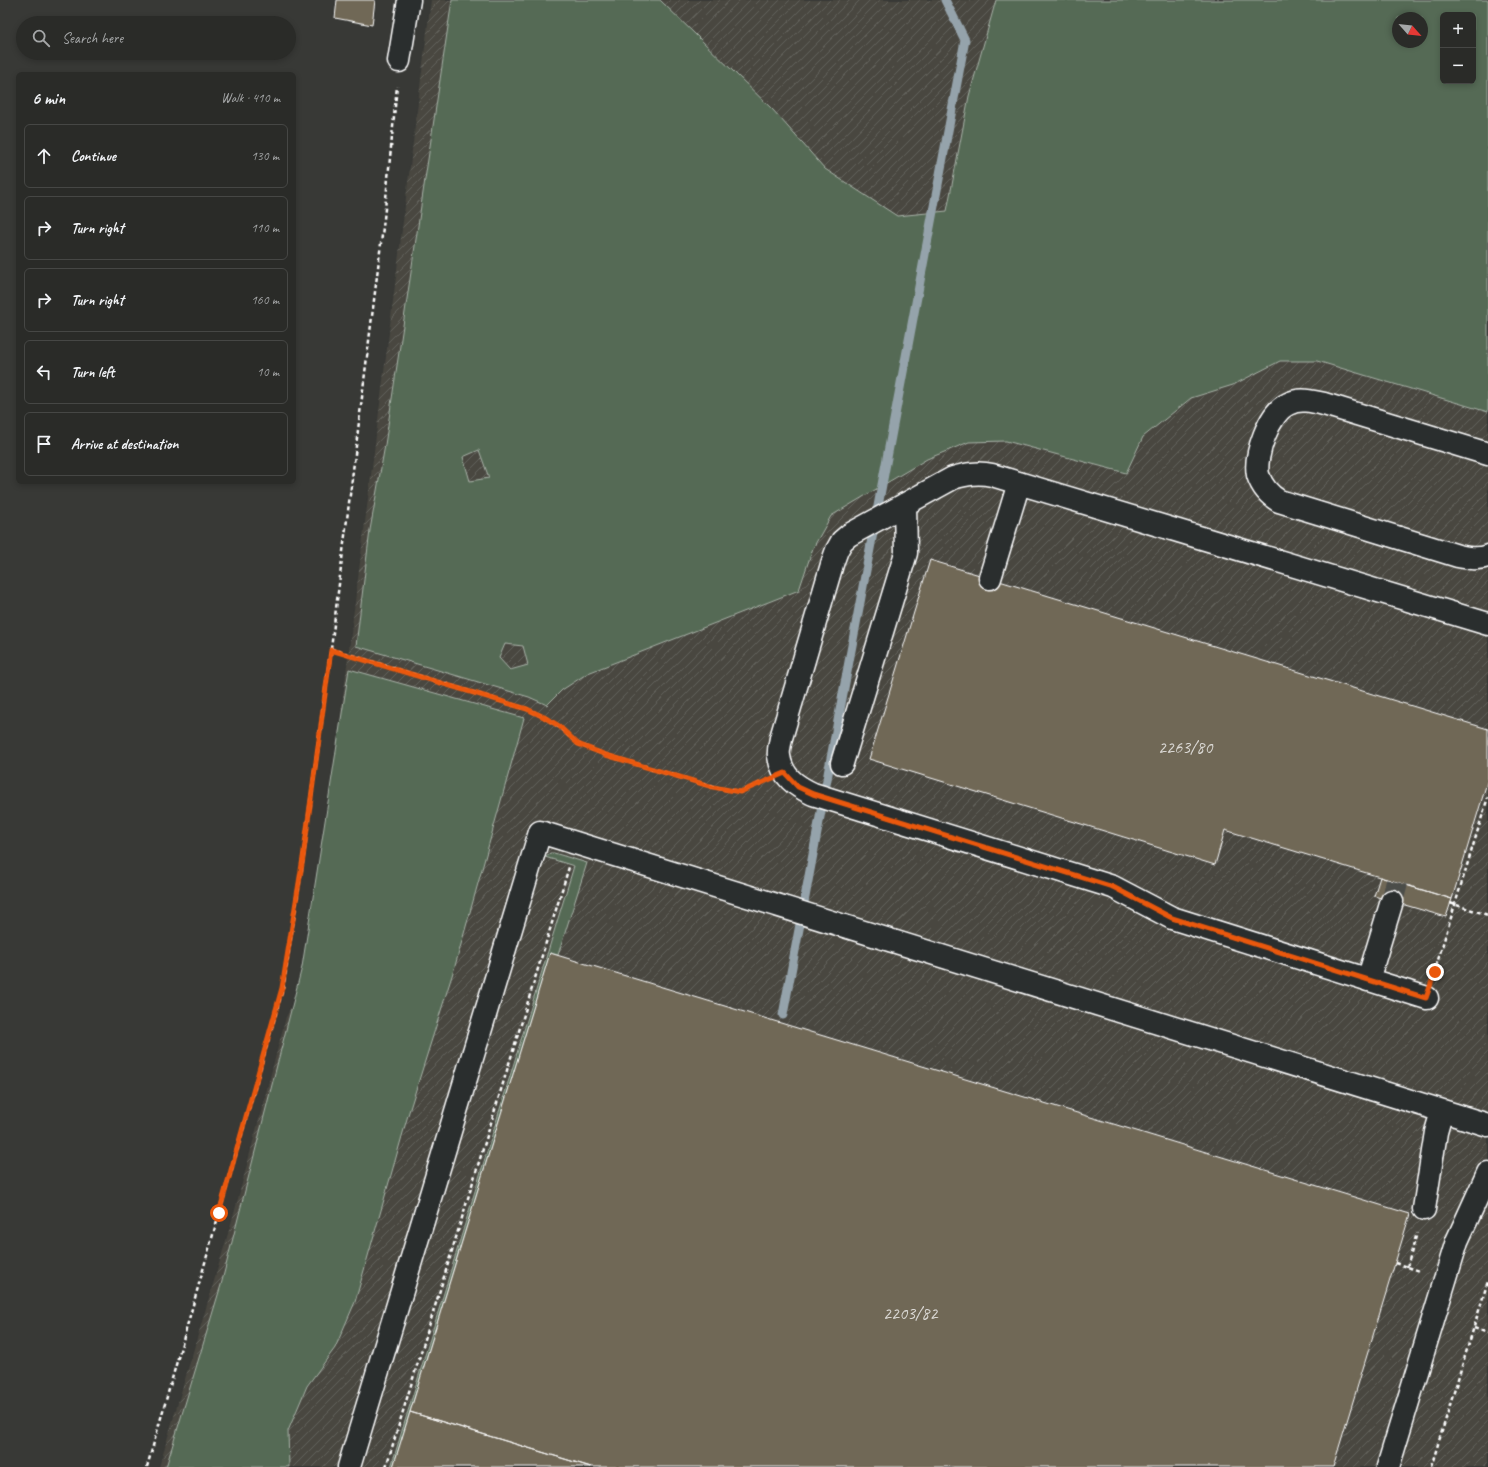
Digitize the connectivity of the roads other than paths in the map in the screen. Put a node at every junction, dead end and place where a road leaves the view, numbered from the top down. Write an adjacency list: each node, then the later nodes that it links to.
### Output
1 (409, 0): 2 (street)
2 (400, 61)
3 (1488, 454): 6 (street)
4 (1019, 483): 5 (street); 7 (street); 8 (street)
5 (905, 504): 9 (street); 11 (street)
6 (1488, 556)
7 (990, 578)
8 (1488, 624)
9 (842, 763)
10 (1392, 901): 11 (street)
11 (1368, 980): 12 (street)
12 (1426, 998)
13 (1442, 1111): 14 (street); 16 (street); 17 (street)
14 (1488, 1125)
15 (1488, 1173): 18 (street)
16 (1424, 1209)
17 (349, 1467)
18 (1388, 1467)

